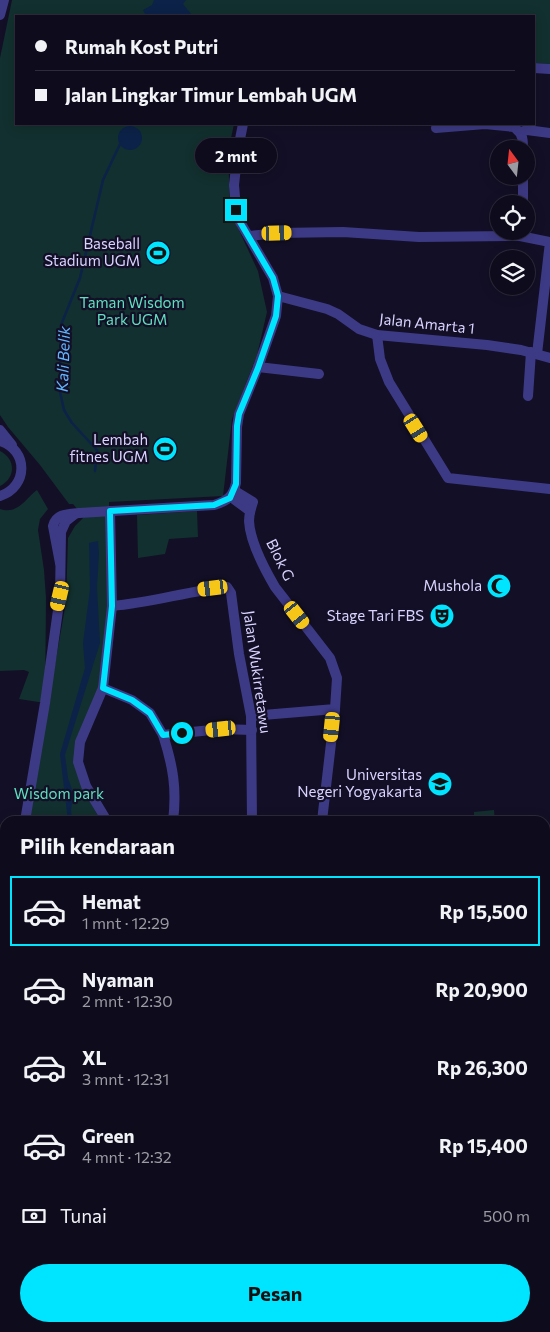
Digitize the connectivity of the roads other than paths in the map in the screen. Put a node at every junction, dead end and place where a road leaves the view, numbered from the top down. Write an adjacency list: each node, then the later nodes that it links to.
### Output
1 (4, 0): 2 (street)
2 (0, 15)
3 (535, 68): 4 (street)
4 (550, 69)
5 (243, 125): 13 (street)
6 (473, 125): 8 (street)
7 (493, 125): 9 (street)
8 (436, 128)
9 (516, 128): 10 (street); 11 (street)
10 (550, 133)
11 (520, 140)
12 (490, 235): 13 (street)
13 (250, 236): 15 (street)
14 (535, 238): 17 (street)
15 (278, 296): 16 (street, Jalan Amarta 1); 19 (street)
16 (377, 335): 17 (street, Jalan Amarta 1); 25 (street)
17 (534, 353): 18 (street, Jalan Amarta 1); 21 (street)
18 (550, 358)
19 (258, 368): 20 (street); 26 (street)
20 (319, 374)
21 (528, 396)
22 (0, 430): 24 (street)
23 (0, 441): 24 (street)
24 (15, 450): 27 (street)
25 (550, 489)
26 (232, 494): 28 (street); 31 (street, Blok G)
27 (0, 496)
28 (108, 511): 29 (street); 35 (street)
29 (112, 606): 30 (street); 32 (street, Jalan Wukirretawu)
30 (103, 688): 34 (street); 36 (street)
31 (334, 709): 32 (street); 39 (street, Blok G)
32 (251, 716): 33 (street, Jalan Wukirretawu)
33 (252, 730): 34 (street); 38 (street, Jalan Wukirretawu)
34 (163, 735): 37 (street)
35 (26, 816)
36 (104, 816)
37 (173, 816)
38 (252, 816)
39 (323, 816)

